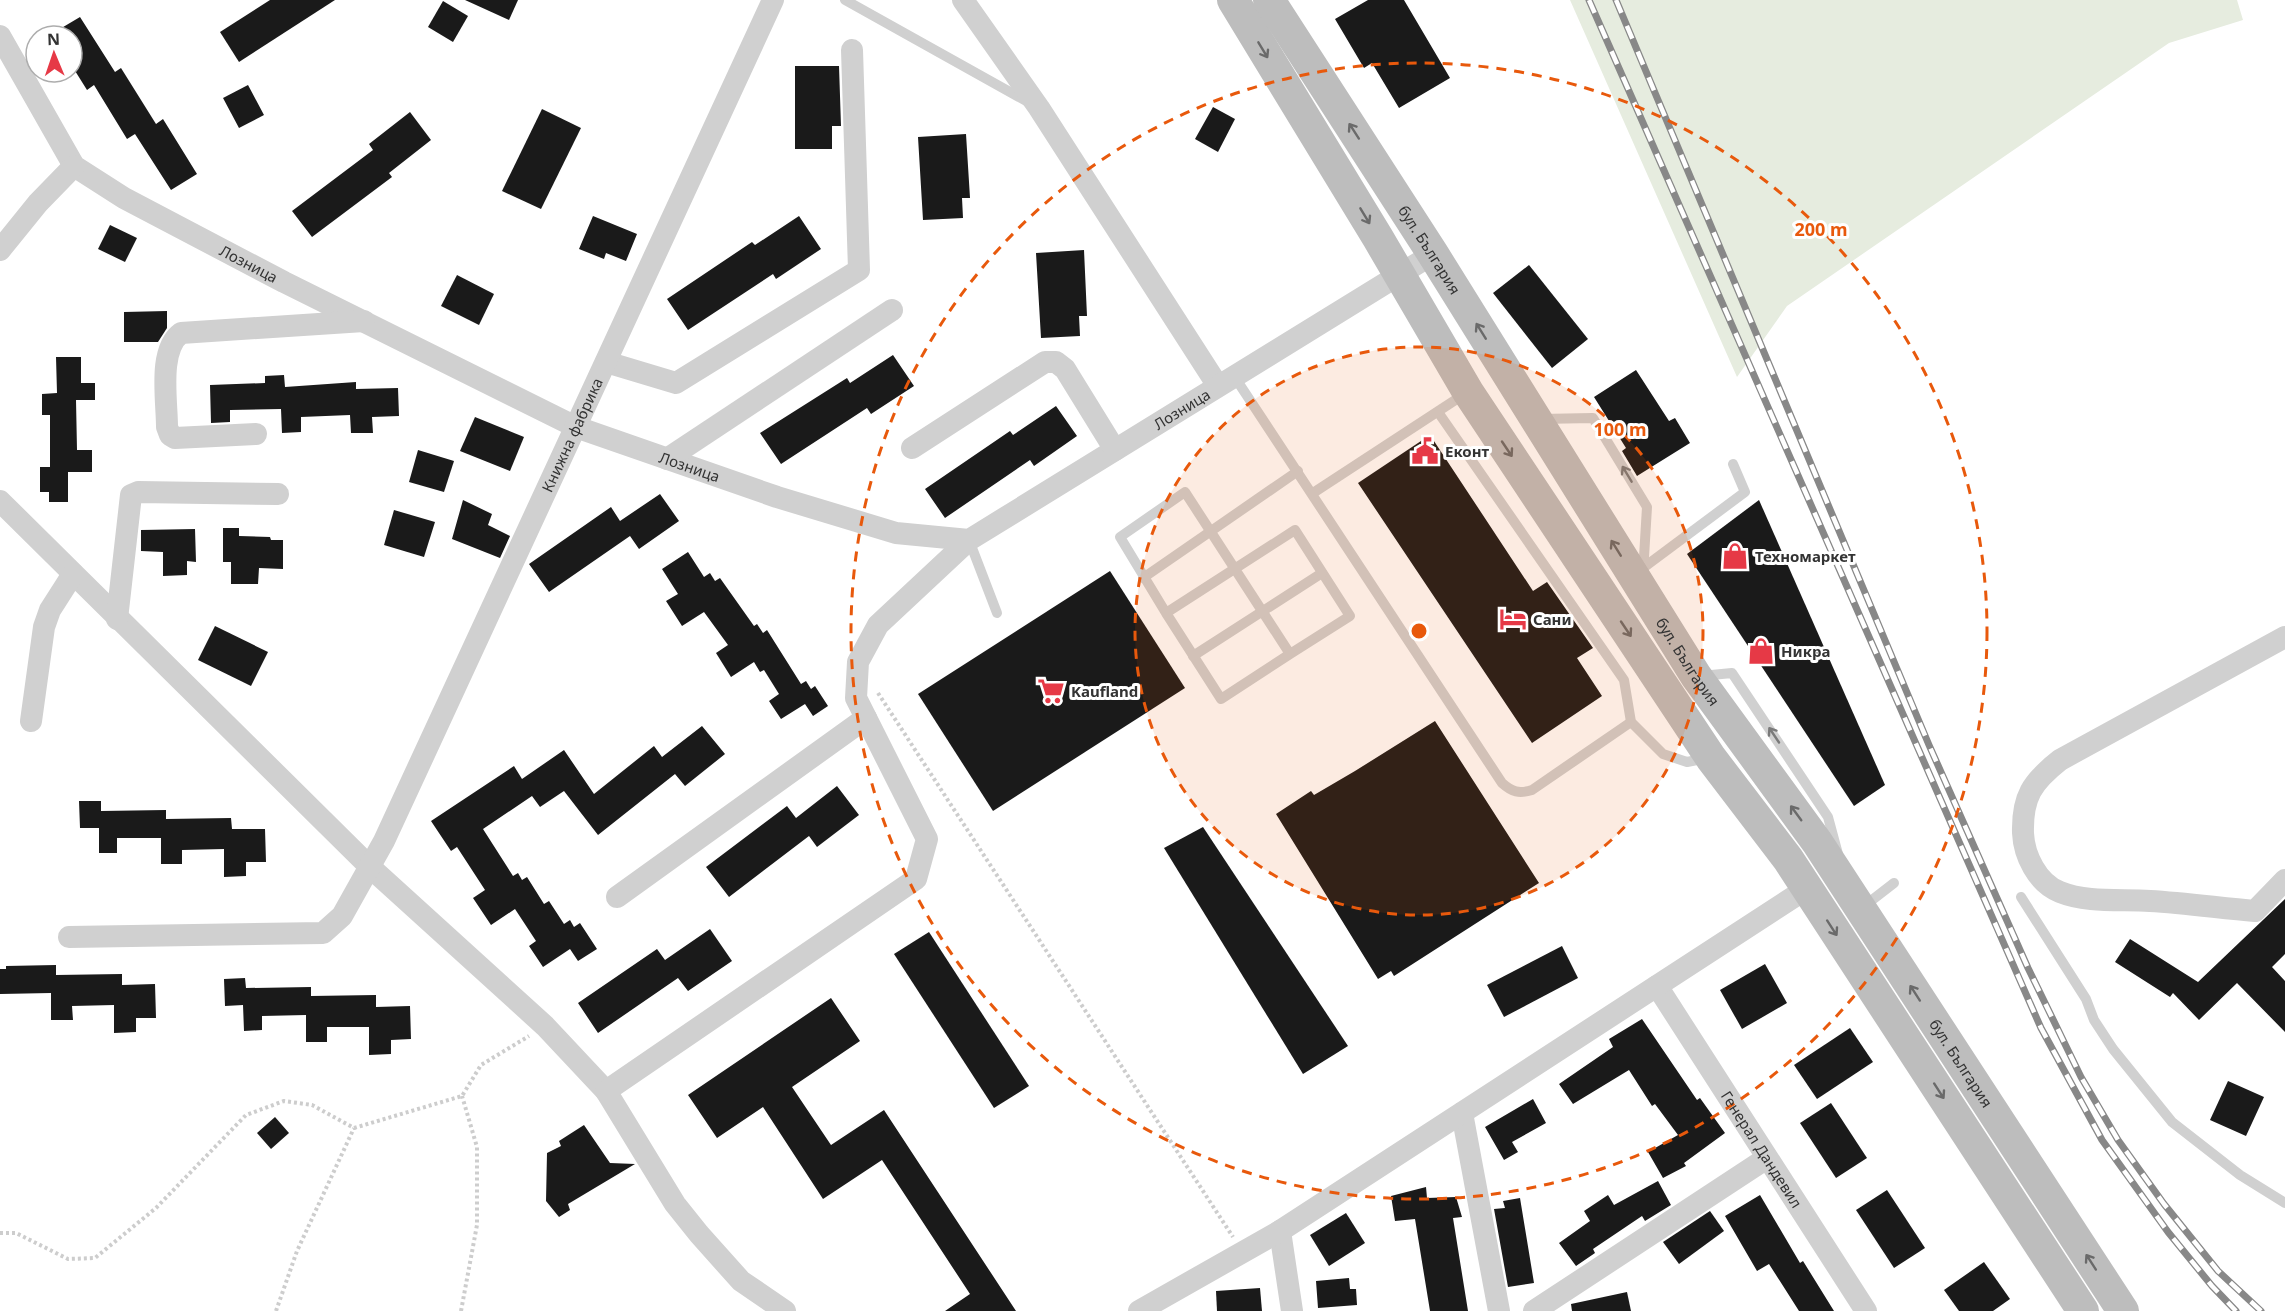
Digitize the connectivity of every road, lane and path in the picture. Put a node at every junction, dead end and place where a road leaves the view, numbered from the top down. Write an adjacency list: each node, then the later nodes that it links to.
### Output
1 (773, 0): 15 (street, Книжна фабрика)
2 (844, 0): 8 (lane)
3 (963, 0): 8 (street)
4 (1233, 0): 12 (main road, one-way to 12)
5 (1269, 0): 11 (main road, бул. България, one-way to 5)
6 (0, 36): 9 (street, Лозница)
7 (852, 50): 15 (street)
8 (1039, 108): 16 (street)
9 (74, 166): 10 (street); 14 (street, Лозница)
10 (0, 250)
11 (1433, 254): 12 (street, Лозница); 19 (main road, бул. България, one-way to 11)
12 (1399, 274): 16 (street, Лозница); 17 (main road)
13 (892, 310): 24 (street)
14 (366, 321): 20 (street, Лозница); 21 (street)
15 (606, 362): 20 (street, Книжна фабрика)
16 (1226, 381): 23 (street, Лозница); 26 (lane)
17 (1468, 392): 18 (lane); 48 (main road, one-way to 48)
18 (1438, 412): 27 (lane); 47 (lane)
19 (1536, 419): 36 (main road, бул. България, one-way to 19); 36 (lane, one-way to 19)
20 (576, 427): 24 (street, Лозница); 49 (street, Книжна фабрика)
21 (256, 435)
22 (912, 448): 23 (street)
23 (1115, 450): 31 (street, Лозница)
24 (667, 459): 31 (street, Лозница)
25 (1733, 464): 36 (lane)
26 (1298, 471): 27 (lane); 30 (lane)
27 (1313, 493): 47 (lane)
28 (278, 494): 40 (street)
29 (0, 501): 34 (street)
30 (1211, 531): 32 (lane); 35 (lane); 35 (lane)
31 (969, 540): 38 (lane); 45 (street)
32 (1236, 570): 33 (lane); 37 (lane); 39 (lane)
33 (1322, 573): 37 (lane); 42 (lane)
34 (72, 574): 40 (street); 46 (street)
35 (1143, 578): 39 (lane)
36 (1642, 578): 55 (main road, бул. България, one-way to 36)
37 (1262, 611): 42 (lane); 43 (lane)
38 (997, 613)
39 (1166, 613): 43 (lane)
40 (117, 619): 49 (street)
41 (2285, 637): 50 (street)
42 (1290, 654): 43 (lane)
43 (1193, 656)
44 (878, 692): 67 (path)
45 (866, 718): 53 (street); 59 (street)
46 (31, 721)
47 (1631, 722): 48 (lane)
48 (1711, 758): 52 (main road)
49 (370, 868): 56 (street, Книжна фабрика); 58 (street)
50 (2285, 880)
51 (1894, 883): 55 (lane)
52 (1806, 889): 57 (street); 76 (main road, one-way to 76)
53 (617, 897)
54 (2021, 897): 64 (lane)
55 (1860, 909): 77 (main road, бул. България, one-way to 55)
56 (69, 937)
57 (1657, 986): 61 (street); 63 (street, Генерал Дандевил)
58 (545, 1026): 59 (street); 60 (path)
59 (606, 1091): 70 (street)
60 (462, 1096): 62 (path); 69 (path)
61 (1462, 1113): 65 (street); 73 (street)
62 (354, 1128): 66 (path); 68 (path)
63 (1767, 1158): 74 (street); 75 (street, Генерал Дандевил)
64 (2285, 1203)
65 (1281, 1231): 67 (street); 72 (street)
66 (0, 1233)
67 (1243, 1252): 71 (street)
68 (276, 1311)
69 (461, 1311)
70 (785, 1311)
71 (1139, 1311)
72 (1292, 1311)
73 (1499, 1311)
74 (1534, 1311)
75 (1866, 1311)
76 (2083, 1311)
77 (2123, 1311)

